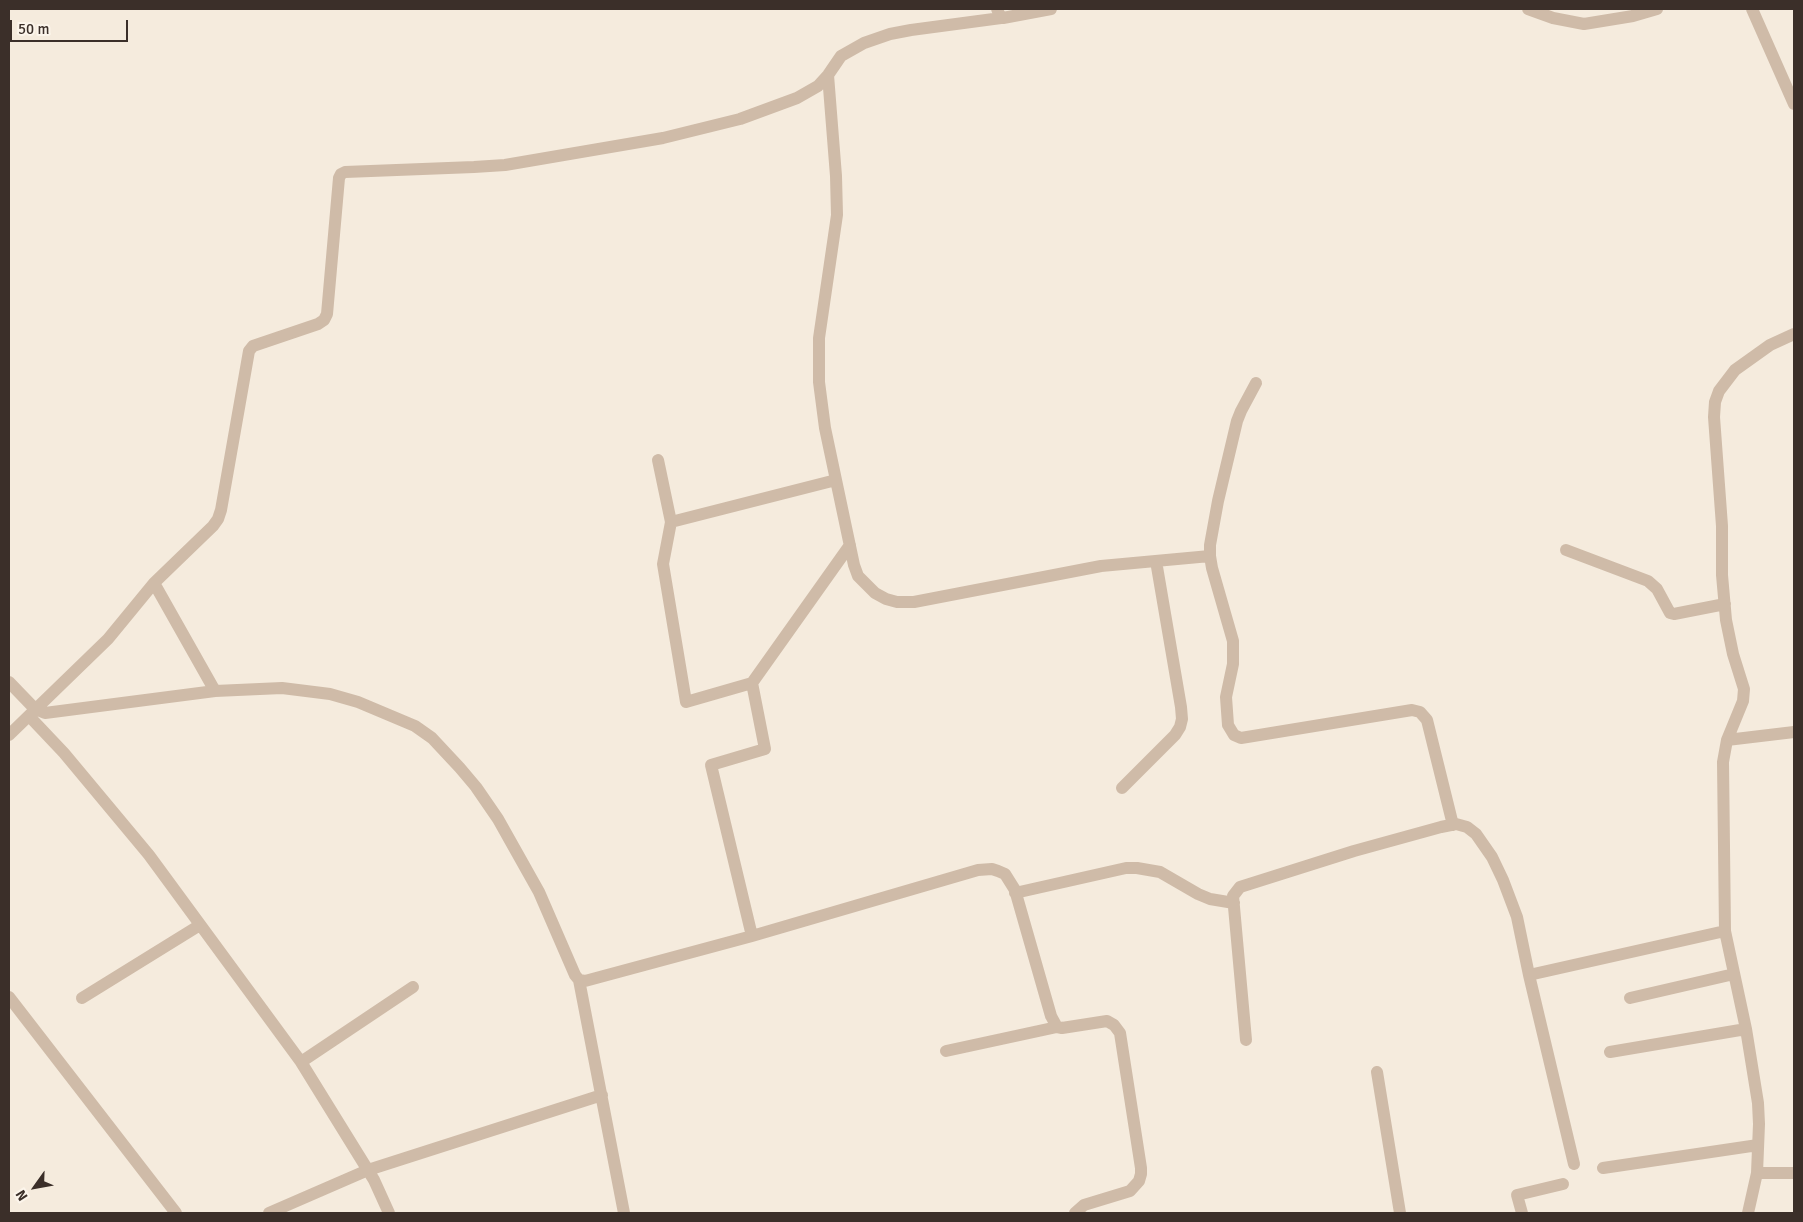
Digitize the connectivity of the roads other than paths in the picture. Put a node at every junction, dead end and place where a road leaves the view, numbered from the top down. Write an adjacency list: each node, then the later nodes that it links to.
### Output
1 (1051, 9): 5 (street)
2 (1528, 9): 3 (street)
3 (1657, 9)
4 (1752, 9): 7 (street)
5 (999, 13): 6 (street)
6 (828, 75): 11 (street); 17 (street)
7 (1794, 104)
8 (1794, 334): 18 (street)
9 (1256, 383): 15 (street)
10 (658, 460): 12 (street)
11 (836, 480): 12 (street); 13 (street)
12 (671, 522): 20 (street)
13 (850, 545): 16 (street); 20 (street)
14 (1566, 550): 18 (street)
15 (1210, 556): 16 (street); 27 (street)
16 (1156, 561): 26 (street)
17 (154, 583): 21 (street); 22 (street)
18 (1724, 604): 25 (street)
19 (9, 682): 22 (street)
20 (752, 683): 32 (street)
21 (215, 690): 22 (street); 35 (street)
22 (32, 713): 24 (street); 30 (street)
23 (1794, 732): 25 (street)
24 (9, 734)
25 (1727, 740): 31 (street)
26 (1122, 788)
27 (1454, 825): 29 (street); 34 (street)
28 (1015, 893): 29 (street); 32 (street); 40 (street)
29 (1234, 903): 42 (street)
30 (200, 925): 38 (street); 45 (street)
31 (1725, 931): 33 (street); 34 (street)
32 (752, 936): 35 (street)
33 (1734, 974): 39 (street); 41 (street)
34 (1528, 975): 49 (street)
35 (579, 980): 47 (street)
36 (413, 987): 45 (street)
37 (9, 997): 55 (street)
38 (82, 998)
39 (1630, 998)
40 (1057, 1026): 43 (street); 59 (street)
41 (1746, 1029): 44 (street); 48 (street)
42 (1246, 1040)
43 (946, 1051)
44 (1610, 1052)
45 (301, 1062): 51 (street)
46 (1377, 1072): 60 (street)
47 (602, 1095): 51 (street); 58 (street)
48 (1758, 1145): 50 (street); 52 (street)
49 (1574, 1164)
50 (1603, 1168)
51 (368, 1170): 56 (street); 57 (street)
52 (1757, 1173): 53 (street); 62 (street)
53 (1794, 1173)
54 (1563, 1184): 61 (street)
55 (176, 1213)
56 (268, 1213)
57 (389, 1213)
58 (624, 1213)
59 (1075, 1213)
60 (1400, 1213)
61 (1522, 1213)
62 (1748, 1213)

